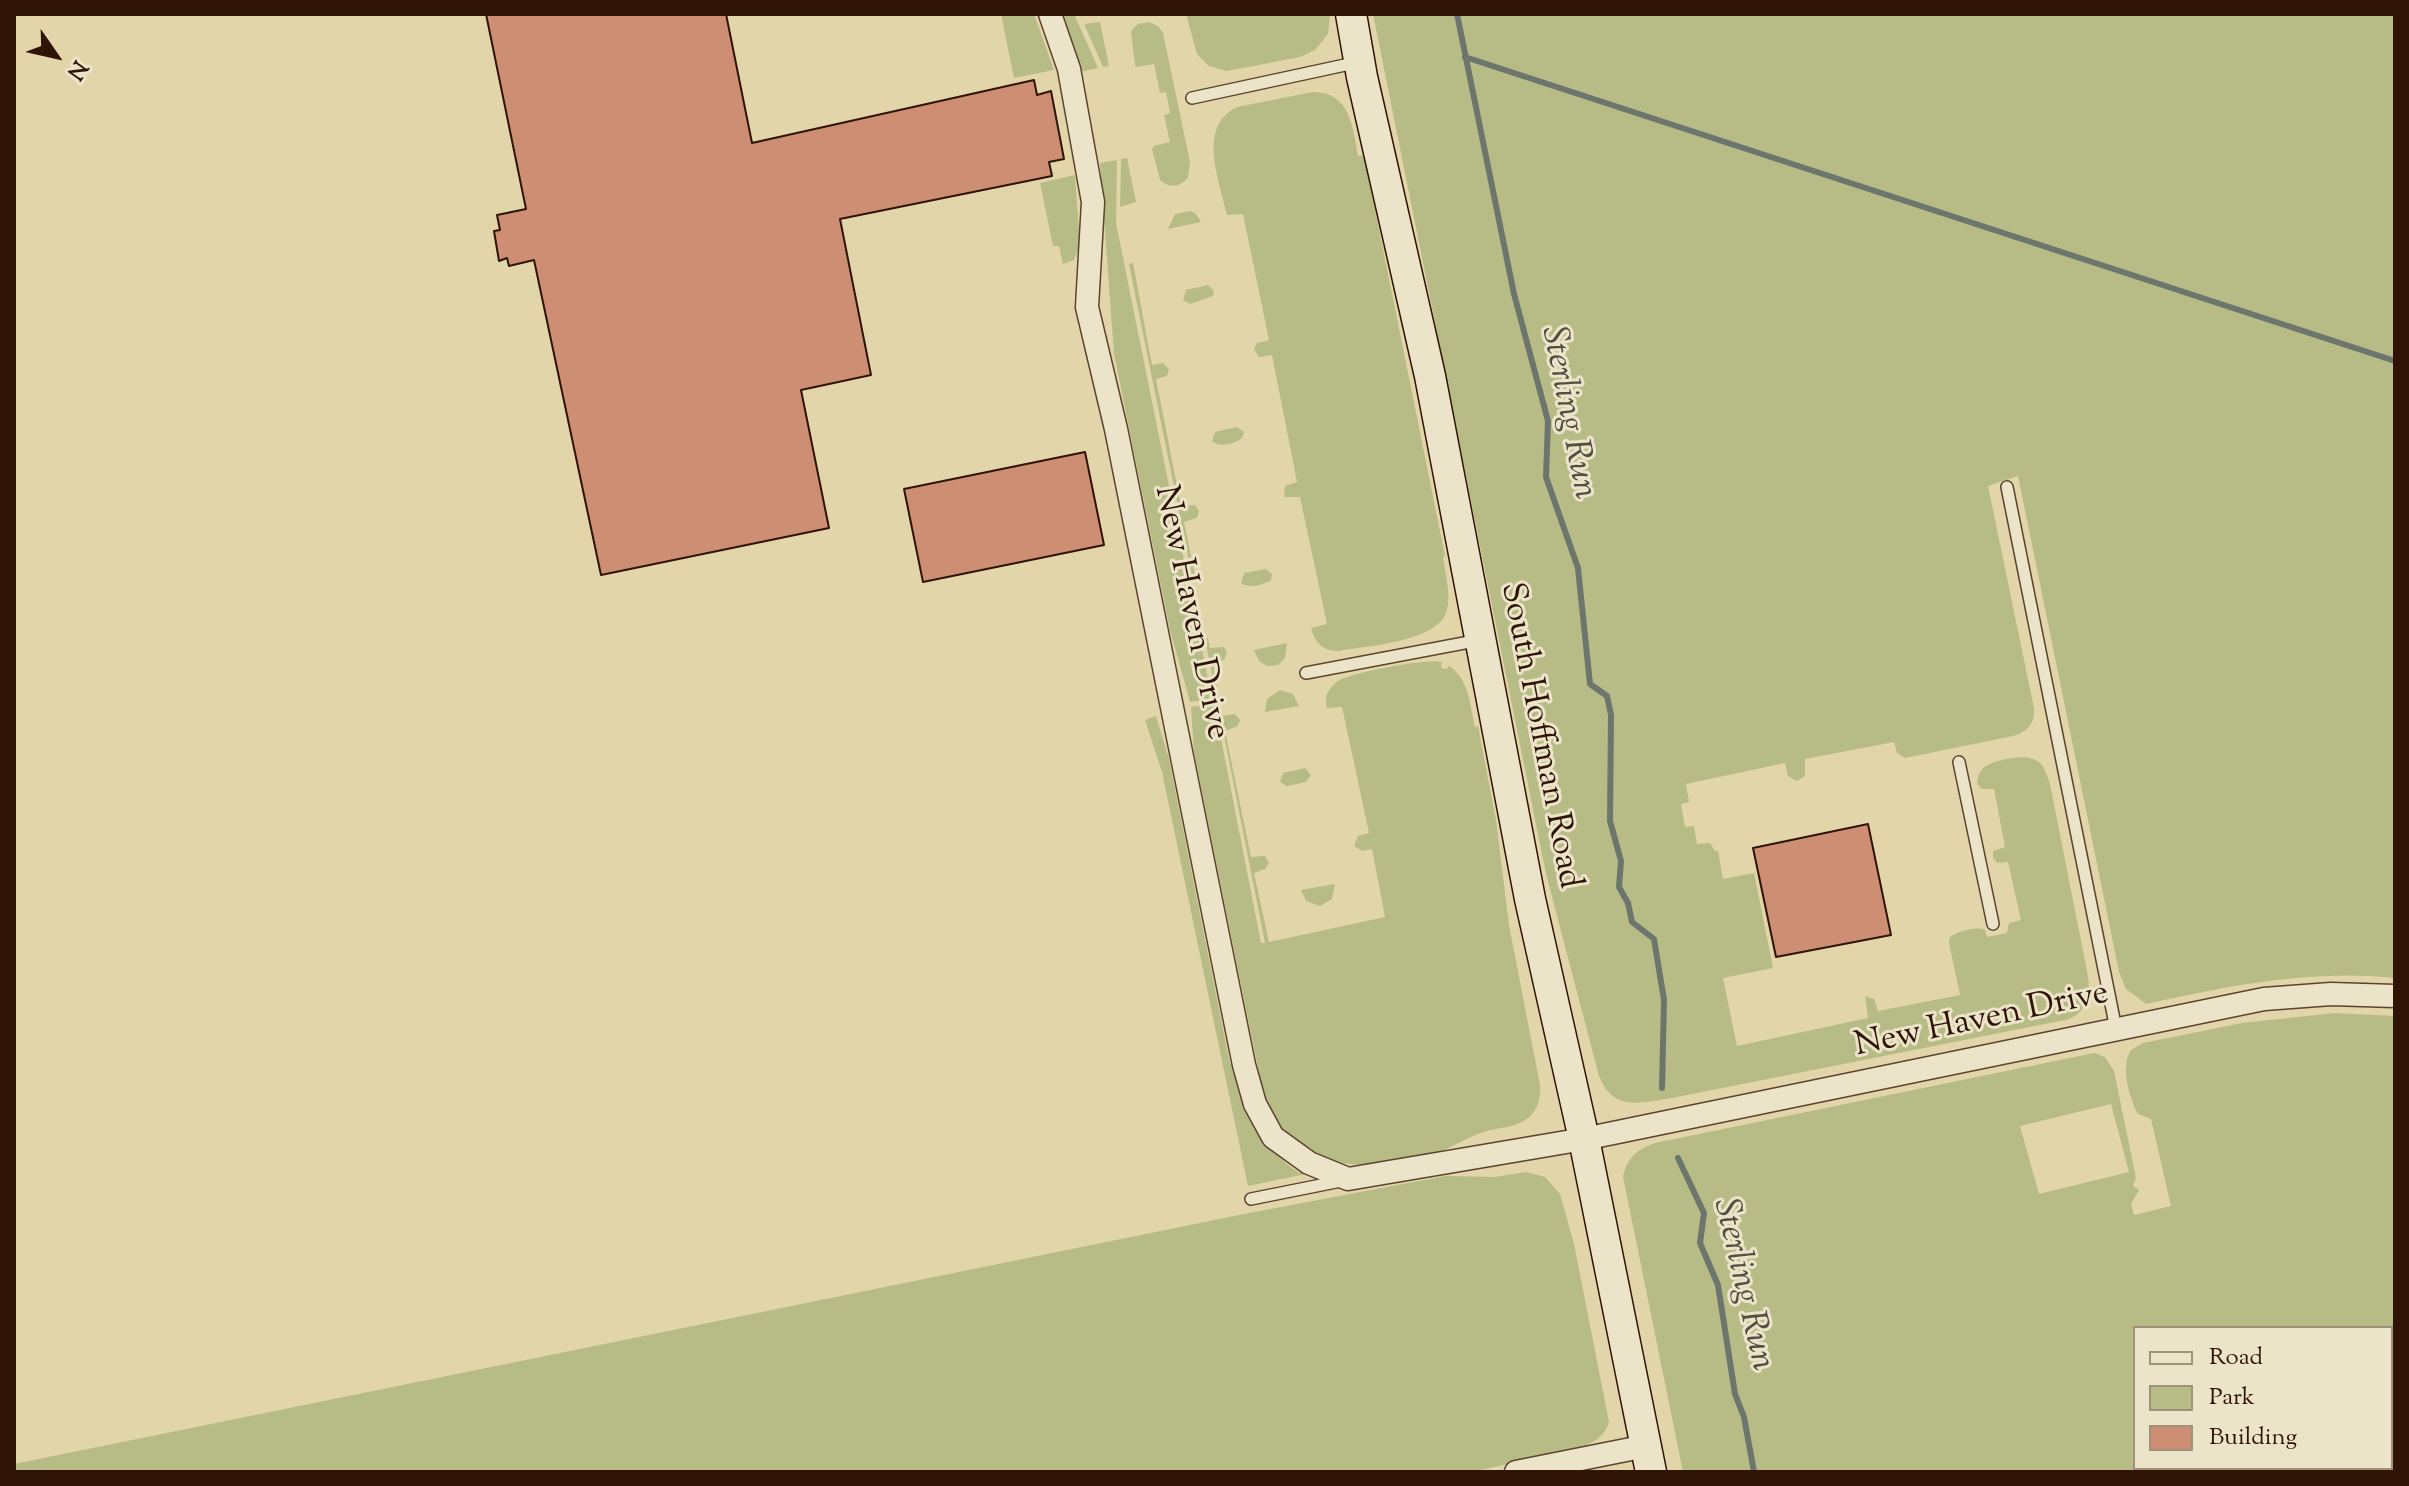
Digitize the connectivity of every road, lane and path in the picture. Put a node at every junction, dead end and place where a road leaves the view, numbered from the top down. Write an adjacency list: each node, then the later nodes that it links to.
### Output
1 (1050, 14): 13 (street, New Haven Drive)
2 (1351, 14): 3 (street, South Hoffman Road)
3 (1359, 62): 4 (lane); 6 (street, South Hoffman Road)
4 (1192, 98)
5 (2007, 487): 11 (lane)
6 (1481, 639): 7 (lane); 12 (street, South Hoffman Road)
7 (1306, 673)
8 (1959, 762): 9 (lane)
9 (1993, 924)
10 (2395, 996): 11 (street, New Haven Drive)
11 (2116, 1029): 12 (street, New Haven Drive)
12 (1584, 1139): 13 (street, New Haven Drive); 15 (street, South Hoffman Road)
13 (1348, 1179): 14 (lane)
14 (1251, 1199)
15 (1648, 1459): 16 (street)
16 (1516, 1472)

